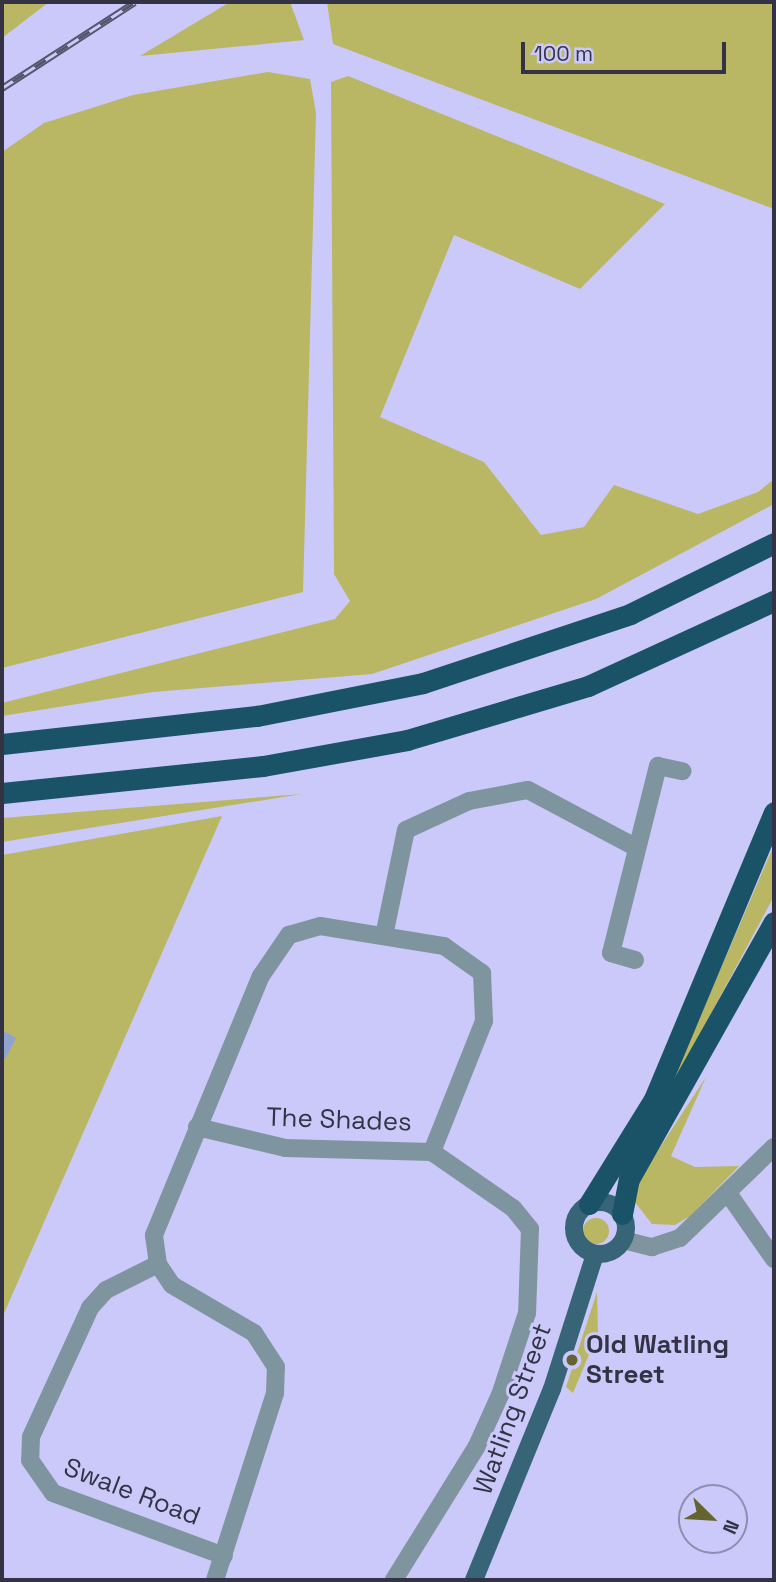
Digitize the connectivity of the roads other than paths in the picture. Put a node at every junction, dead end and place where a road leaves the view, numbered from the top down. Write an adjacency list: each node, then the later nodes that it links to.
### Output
1 (774, 542): 3 (highway)
2 (774, 601): 5 (highway)
3 (2, 744)
4 (682, 771): 7 (street)
5 (2, 793)
6 (774, 812): 15 (highway)
7 (637, 848): 9 (street); 10 (street)
8 (774, 922): 16 (highway)
9 (384, 936): 11 (street); 13 (street)
10 (635, 960)
11 (197, 1127): 13 (street, The Shades); 20 (street)
12 (774, 1147): 14 (street)
13 (432, 1152): 23 (street, The Shades)
14 (730, 1196): 17 (street); 19 (street)
15 (589, 1204): 16 (main road); 18 (main road)
16 (622, 1214): 17 (main road)
17 (623, 1240): 18 (main road)
18 (595, 1254): 24 (main road, Watling Street)
19 (774, 1259)
20 (158, 1264): 21 (street); 21 (street, Swale Road)
21 (224, 1556): 22 (street)
22 (215, 1580)
23 (394, 1580)
24 (474, 1580)

